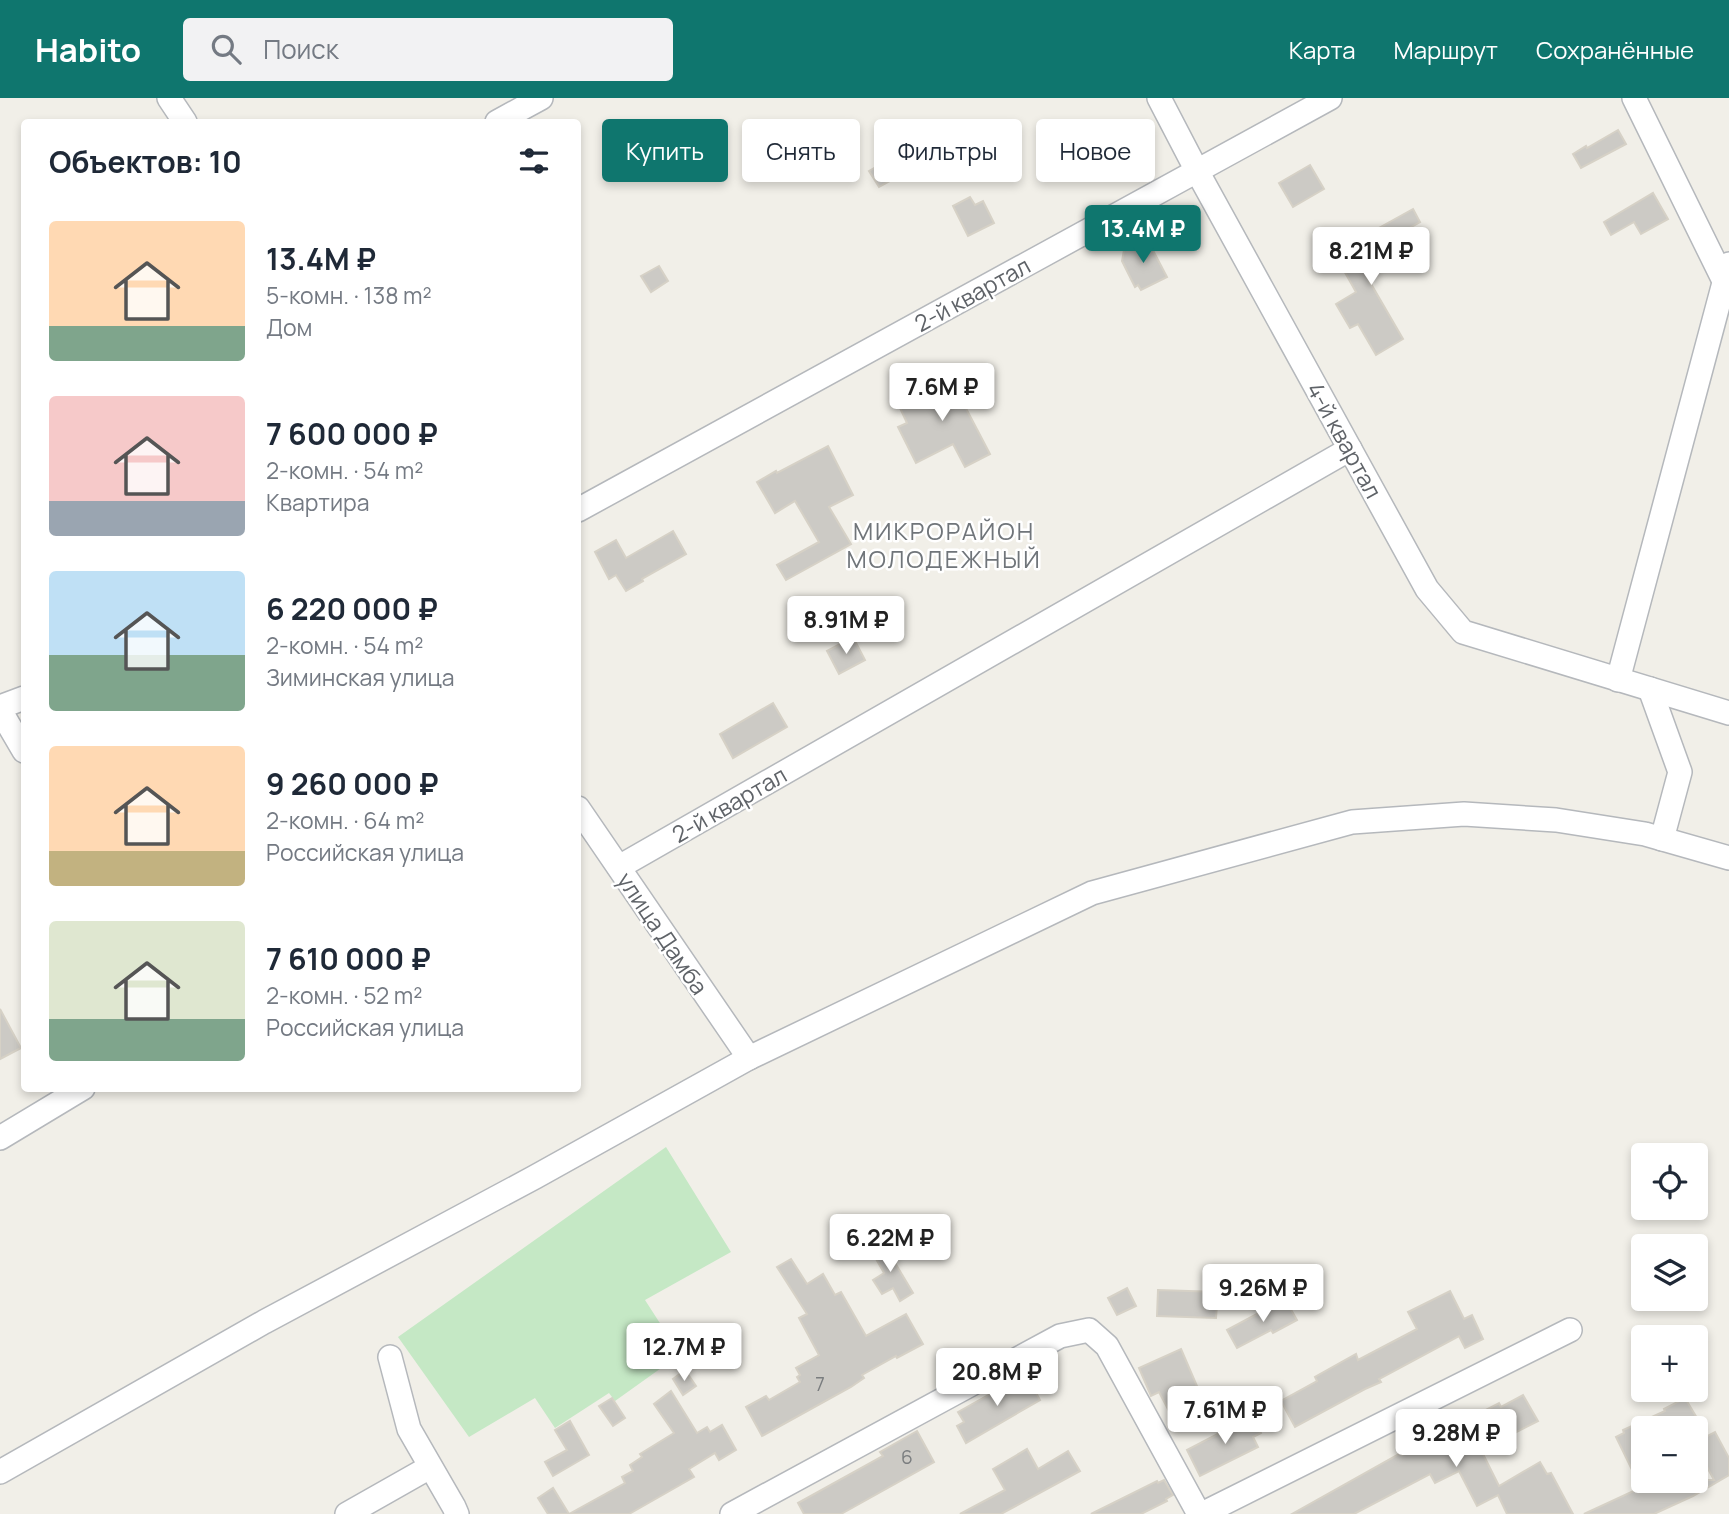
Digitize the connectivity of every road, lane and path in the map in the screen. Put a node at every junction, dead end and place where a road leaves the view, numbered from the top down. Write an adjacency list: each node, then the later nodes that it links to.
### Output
1 (169, 98): 6 (street)
2 (541, 98): 7 (street)
3 (1159, 98): 8 (street, 4-й квартал)
4 (1330, 98): 8 (street, 2-й квартал)
5 (1633, 98): 9 (street)
6 (184, 119)
7 (502, 119)
8 (1197, 170): 10 (street, 4-й квартал); 11 (street, 2-й квартал)
9 (1727, 279): 12 (street)
10 (1350, 449): 12 (street, 4-й квартал); 21 (street, 2-й квартал)
11 (581, 508)
12 (1618, 680): 13 (street, 4-й квартал)
13 (1650, 690): 16 (street, 4-й квартал); 19 (street)
14 (21, 699): 15 (street)
15 (0, 708): 17 (street)
16 (1729, 713)
17 (21, 746)
18 (581, 811): 21 (street, улица Дамба)
19 (1662, 839): 20 (street); 22 (street)
20 (1729, 858)
21 (619, 867): 22 (street, улица Дамба)
22 (749, 1058): 28 (street)
23 (76, 1092): 24 (street)
24 (0, 1138)
25 (1570, 1330): 32 (street)
26 (390, 1357): 27 (street)
27 (430, 1466): 29 (street); 30 (street)
28 (0, 1472)
29 (346, 1514)
30 (457, 1514)
31 (732, 1514): 32 (street)
32 (1200, 1514)

